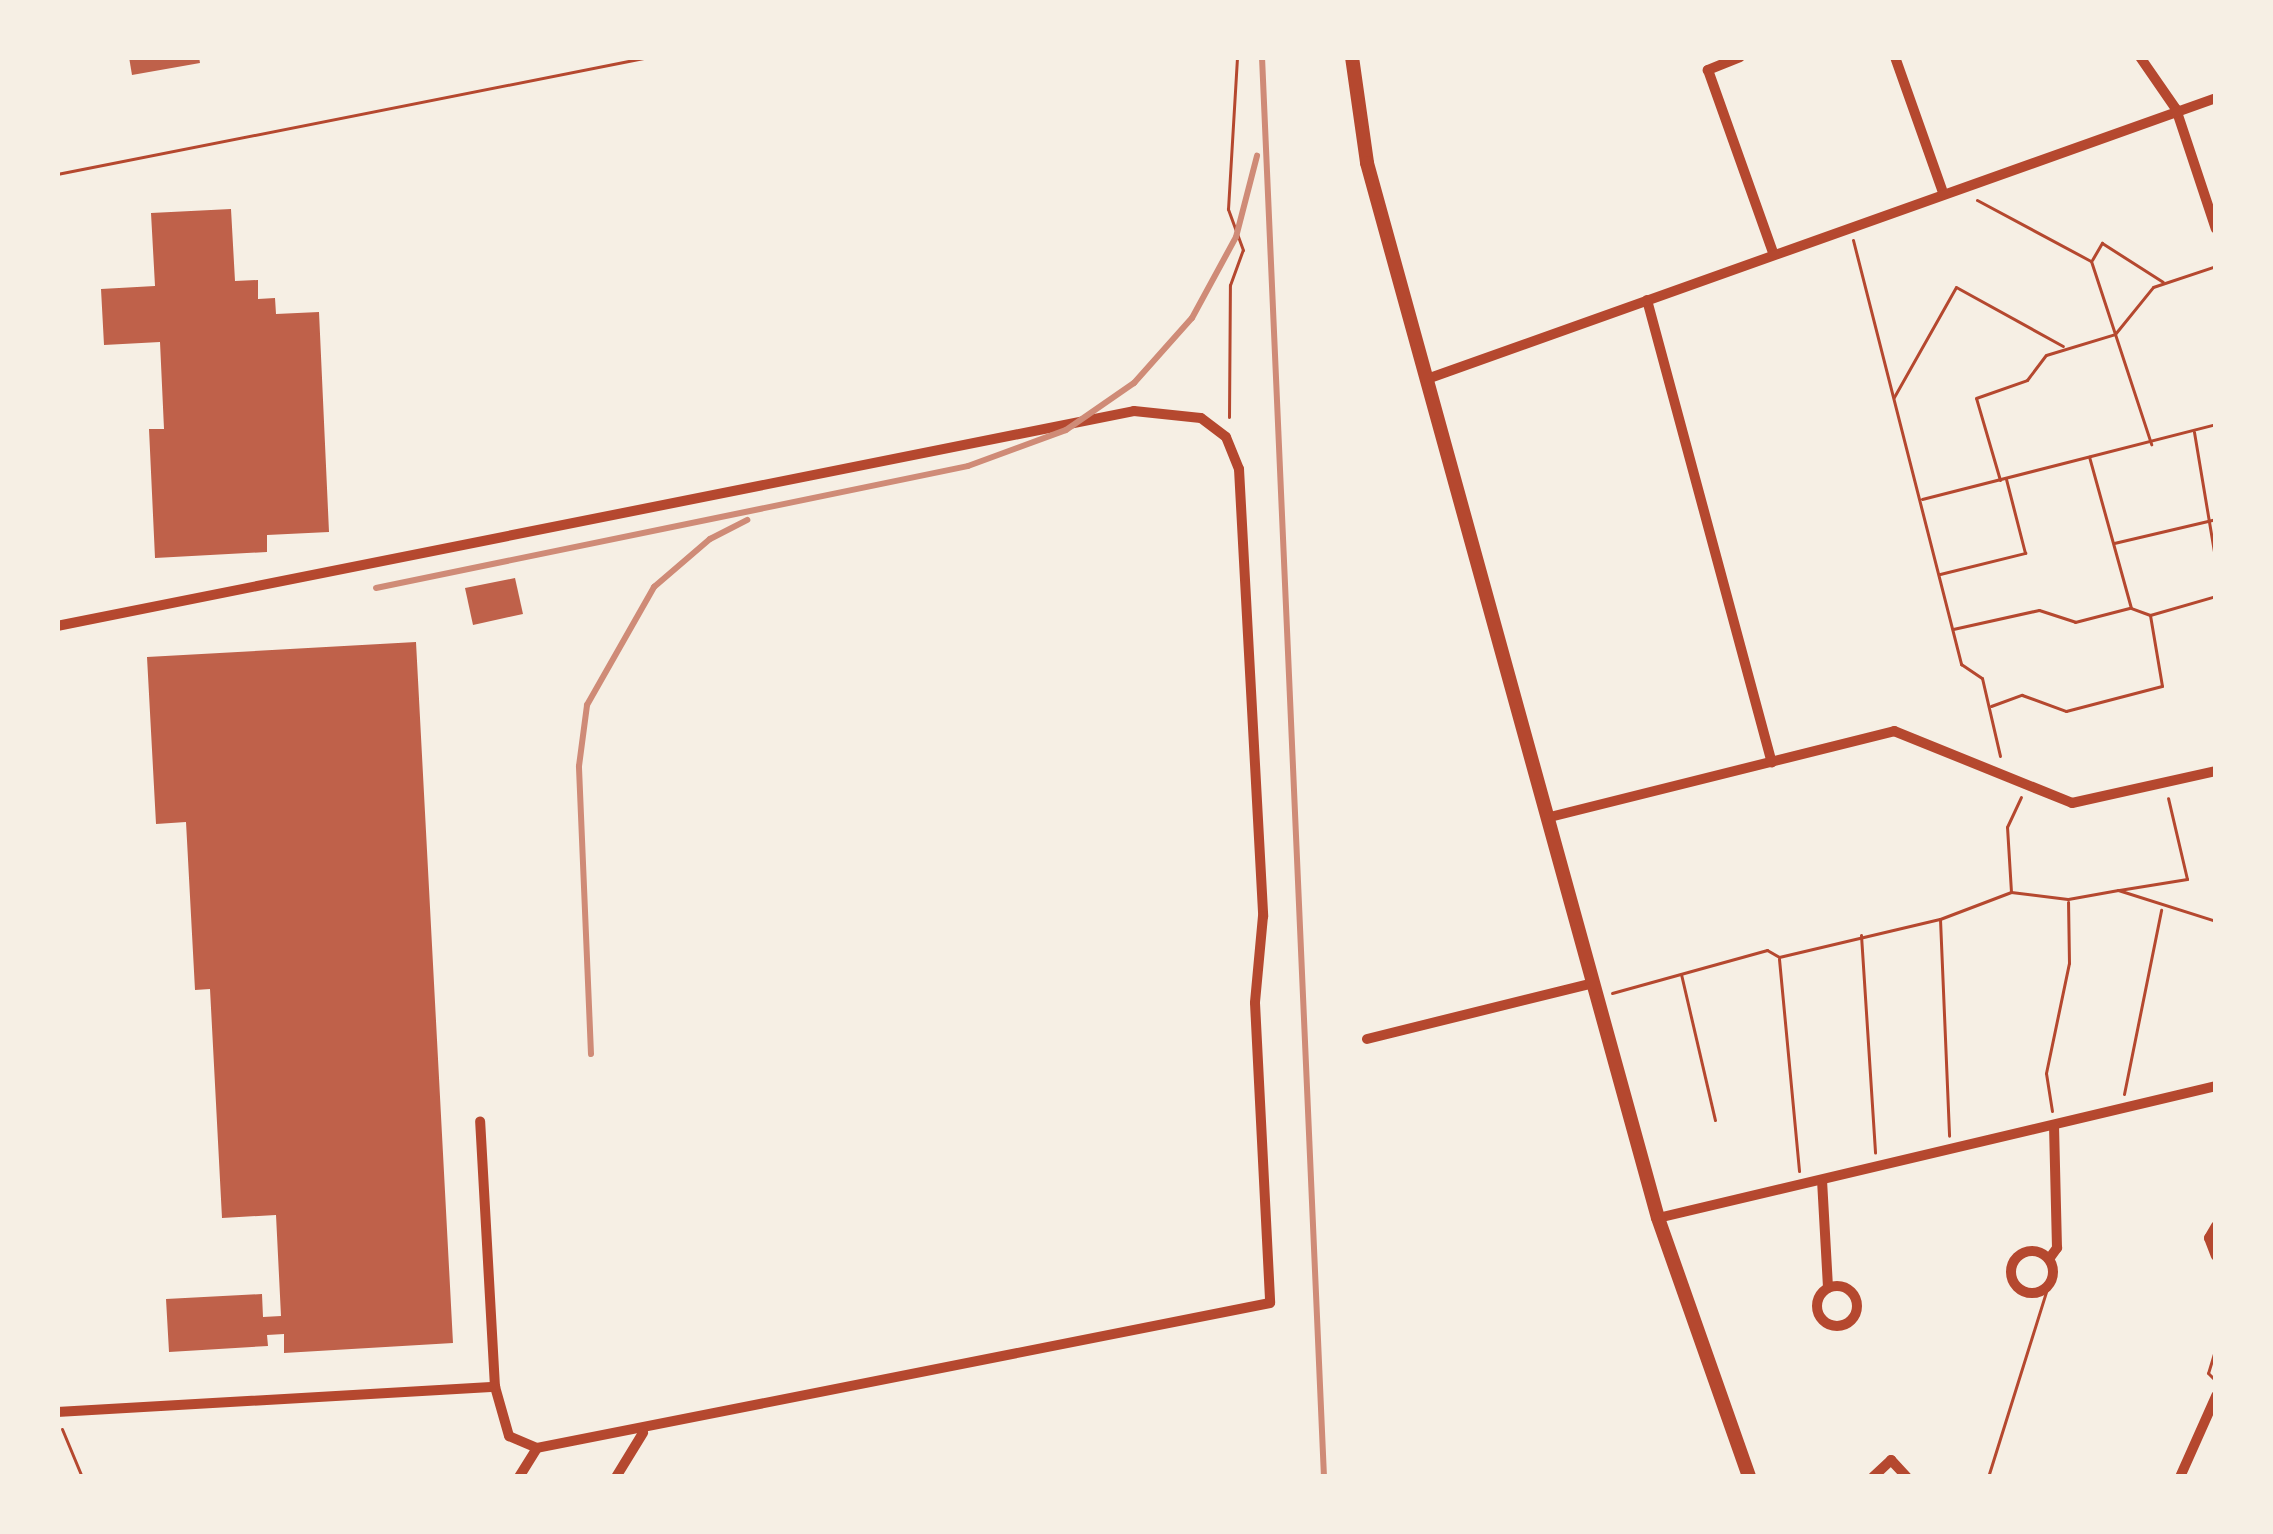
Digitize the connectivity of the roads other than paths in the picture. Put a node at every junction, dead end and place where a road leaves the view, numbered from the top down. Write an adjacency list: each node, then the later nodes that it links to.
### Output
1 (1352, 57): 11 (street)
2 (1740, 57): 9 (street)
3 (1895, 57): 7 (street)
4 (2140, 57): 6 (street)
5 (2216, 98): 6 (street)
6 (2176, 109): 7 (street); 8 (street)
7 (1947, 188): 9 (street)
8 (2216, 229)
9 (1773, 253): 10 (street)
10 (1647, 300): 11 (street); 13 (street)
11 (1426, 380): 15 (street)
12 (57, 626): 30 (street)
13 (1772, 762): 14 (street); 15 (street)
14 (2216, 771)
15 (1550, 817): 16 (street)
16 (1596, 990): 17 (street); 22 (street)
17 (1367, 1039)
18 (2216, 1086): 20 (street)
19 (480, 1121): 27 (street)
20 (2054, 1125): 21 (street); 25 (street)
21 (1822, 1180): 22 (street); 26 (street)
22 (1658, 1218): 34 (street)
23 (2216, 1226): 24 (street)
24 (2216, 1256)
25 (2049, 1259): 25 (street)
26 (1828, 1288)
27 (495, 1387): 29 (street); 31 (street)
28 (2216, 1396): 37 (street)
29 (57, 1414)
30 (643, 1433): 31 (street); 33 (street)
31 (538, 1448): 32 (street)
32 (519, 1477)
33 (616, 1477)
34 (1749, 1477)
35 (1873, 1477): 36 (street)
36 (1907, 1477)
37 (2180, 1477)

